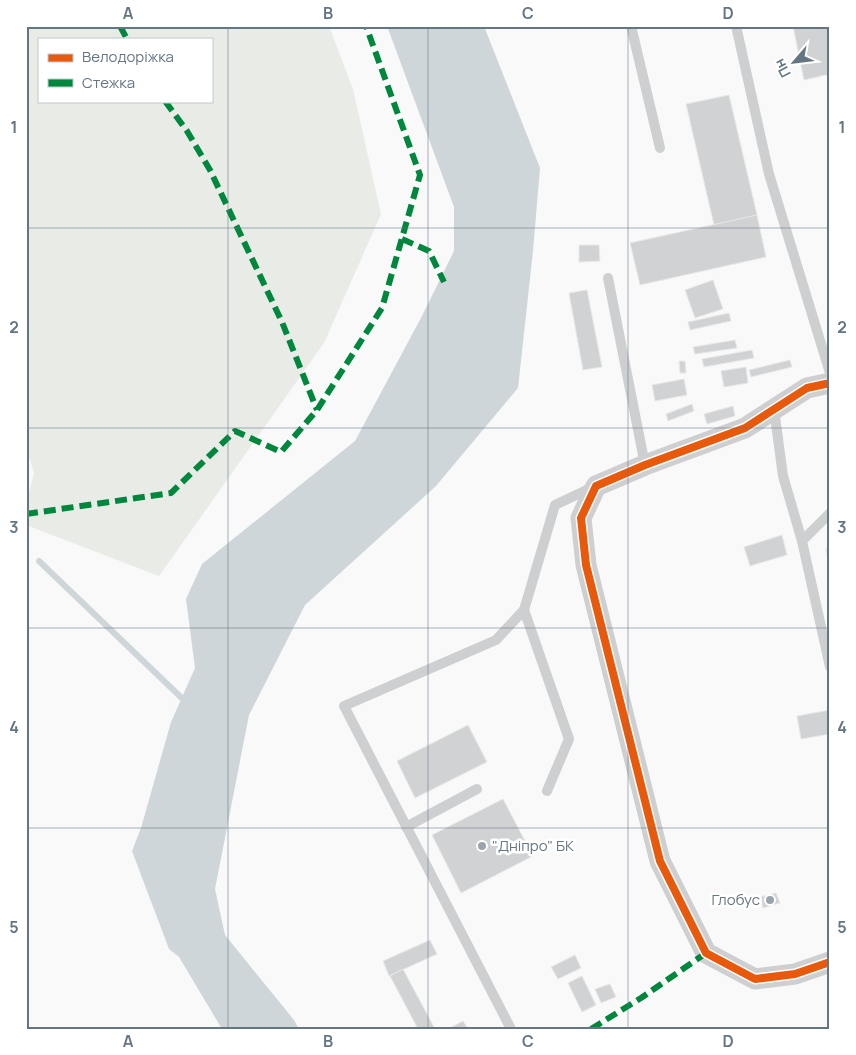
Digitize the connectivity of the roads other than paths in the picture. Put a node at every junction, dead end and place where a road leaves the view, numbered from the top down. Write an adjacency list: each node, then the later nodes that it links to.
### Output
1 (631, 26): 3 (lane)
2 (736, 26): 5 (lane)
3 (660, 148)
4 (608, 278): 8 (lane)
5 (830, 374)
6 (830, 383): 7 (street)
7 (774, 409): 8 (street); 11 (lane)
8 (645, 464): 9 (street)
9 (596, 486): 12 (lane); 17 (street)
10 (830, 513): 11 (lane)
11 (802, 541): 13 (lane)
12 (524, 610): 15 (lane); 16 (lane)
13 (830, 667)
14 (477, 789): 16 (lane)
15 (547, 792)
16 (406, 827): 18 (lane)
17 (830, 962)
18 (512, 1029)

